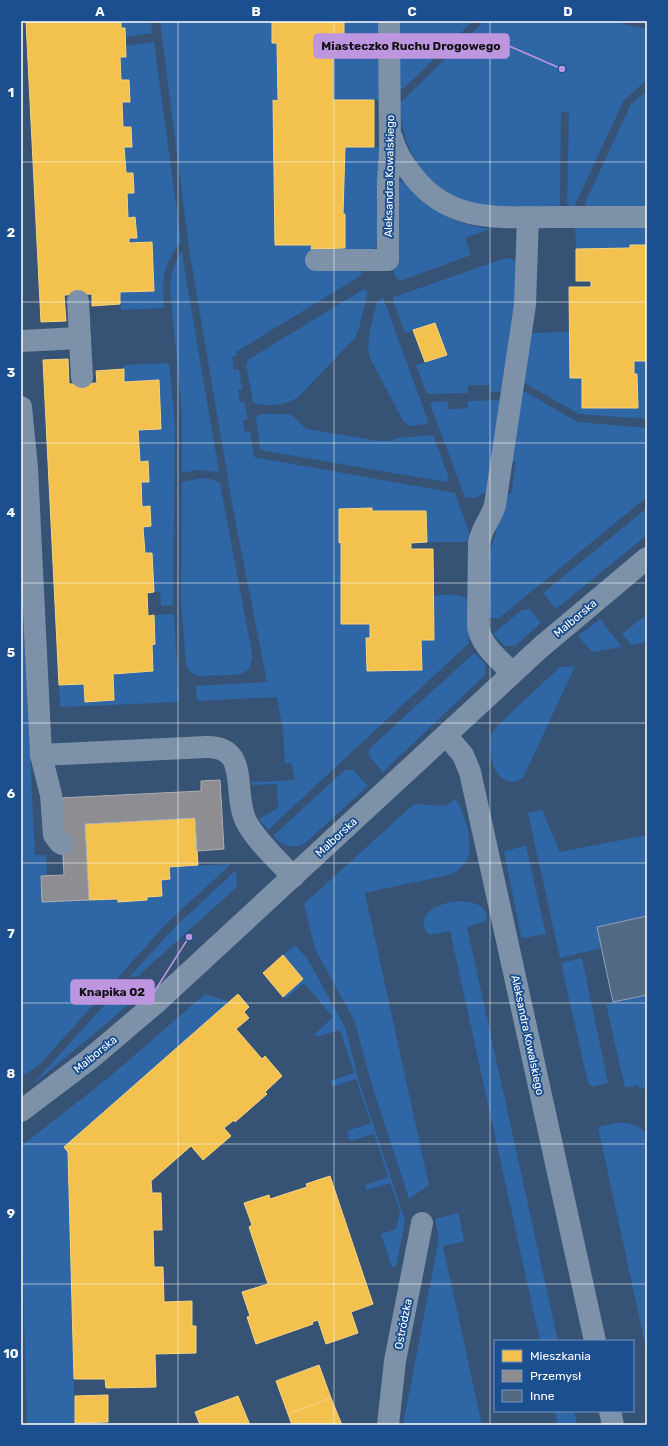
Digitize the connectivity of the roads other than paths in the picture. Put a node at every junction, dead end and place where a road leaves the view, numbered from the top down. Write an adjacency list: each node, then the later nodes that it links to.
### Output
1 (389, 21): 2 (street, Aleksandra Kowalskiego)
2 (390, 129): 3 (street); 5 (street, Aleksandra Kowalskiego)
3 (528, 217): 4 (street); 12 (street)
4 (647, 217)
5 (316, 260)
6 (78, 301): 7 (street)
7 (80, 338): 8 (street); 9 (street)
8 (21, 341)
9 (82, 377)
10 (21, 406): 14 (street)
11 (647, 558): 12 (street, Malborska)
12 (512, 673): 13 (street, Malborska)
13 (446, 735): 16 (street, Malborska); 19 (street, Aleksandra Kowalskiego)
14 (41, 755): 15 (street); 16 (street)
15 (62, 844)
16 (293, 877): 17 (street, Malborska)
17 (21, 1111)
18 (422, 1223): 21 (street, Ostródzka)
19 (595, 1340)
20 (610, 1412): 22 (street)
21 (388, 1425)
22 (613, 1425)

